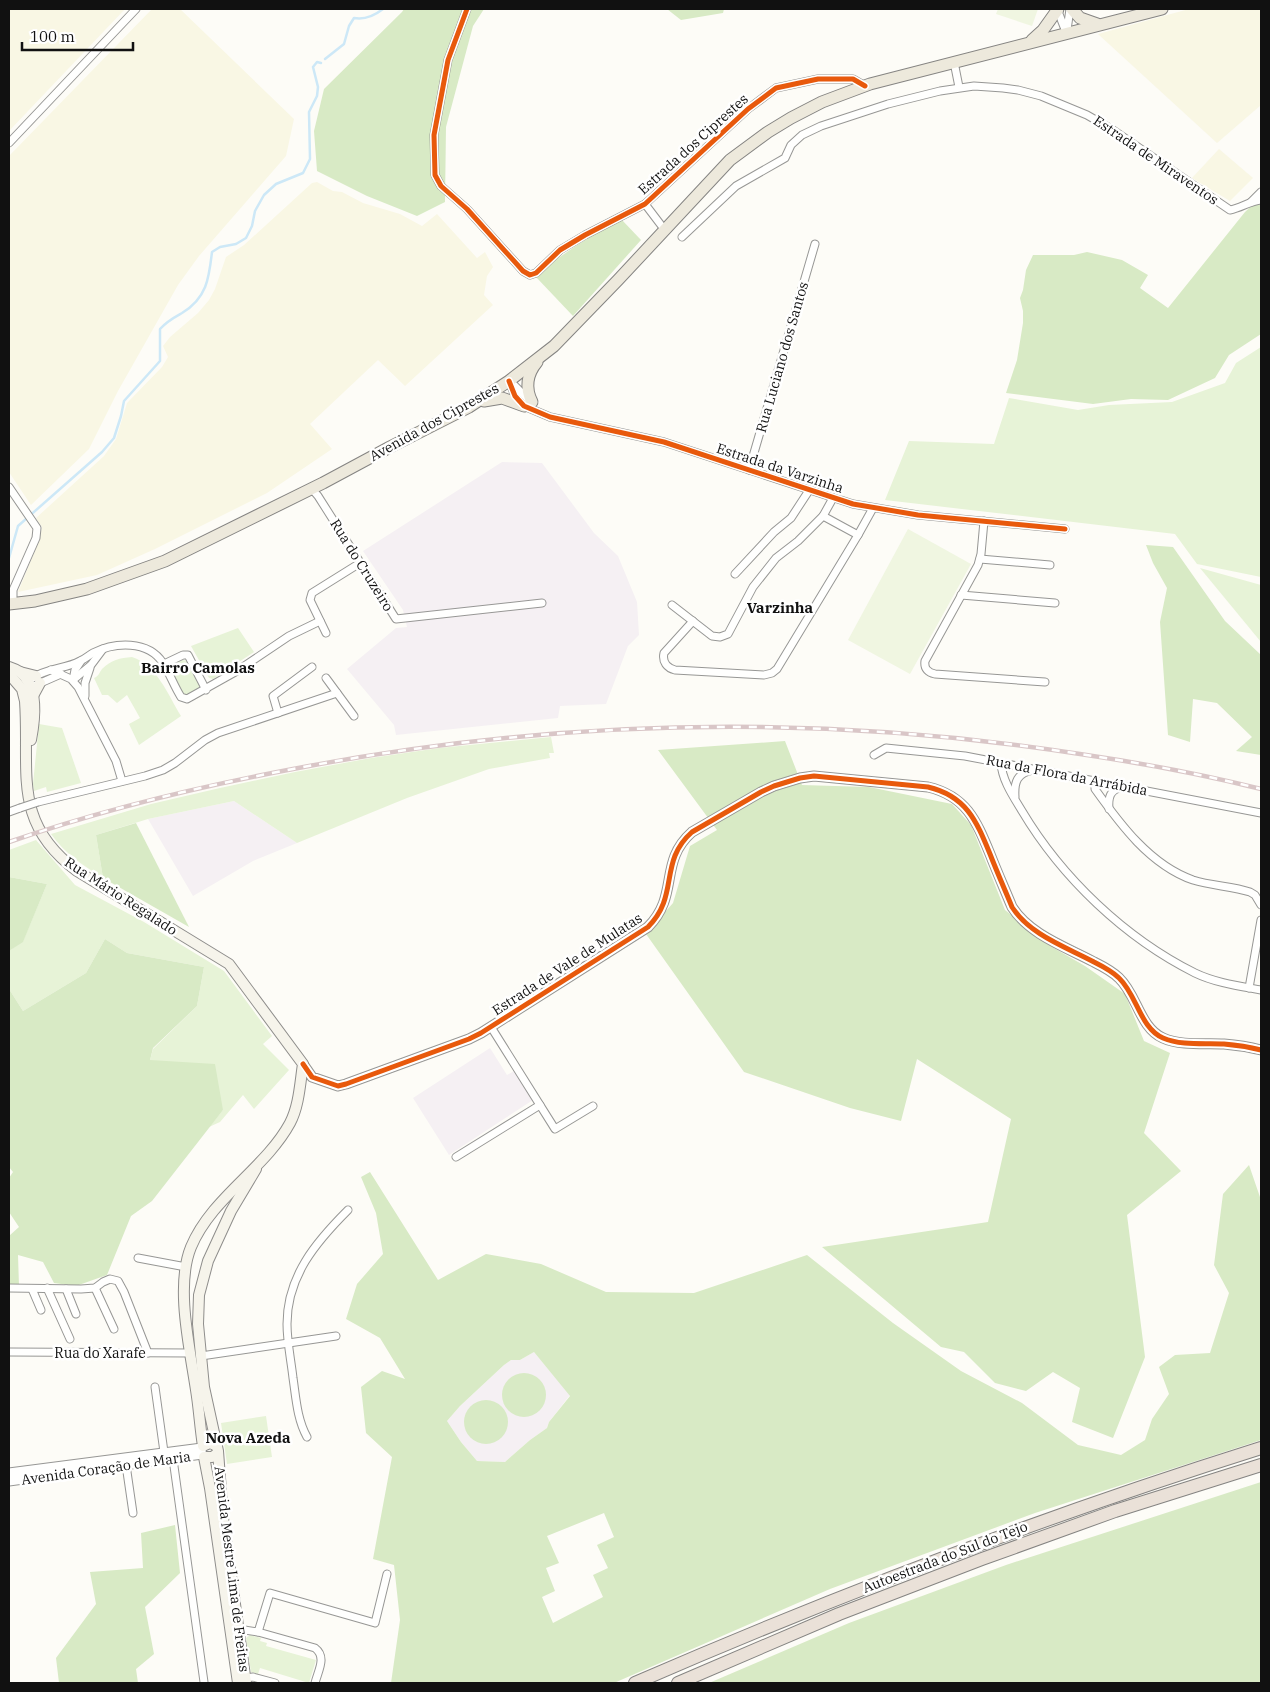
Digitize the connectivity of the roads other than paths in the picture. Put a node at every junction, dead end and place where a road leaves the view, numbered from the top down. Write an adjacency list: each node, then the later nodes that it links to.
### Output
1 (136, 9): 12 (street)
2 (467, 9): 15 (street, Estrada dos Ciprestes)
3 (1058, 9): 7 (street); 8 (main road)
4 (1071, 9): 6 (main road); 7 (street)
5 (1162, 9): 6 (main road, Avenida dos Ciprestes)
6 (1099, 24): 7 (main road, Avenida dos Ciprestes)
7 (1066, 32): 8 (main road, Avenida dos Ciprestes)
8 (1028, 42): 9 (main road, Avenida dos Ciprestes)
9 (954, 62): 10 (main road, Avenida dos Ciprestes); 11 (street)
10 (865, 86): 15 (street, Estrada dos Ciprestes); 17 (main road, Avenida dos Ciprestes)
11 (959, 87): 16 (street, Estrada de Miraventos); 18 (street, Estrada de Miraventos)
12 (9, 143)
13 (1261, 192): 16 (street)
14 (1261, 200): 16 (street)
15 (644, 204): 17 (street)
16 (1249, 204)
17 (664, 229): 20 (main road, Avenida dos Ciprestes)
18 (682, 238)
19 (816, 244): 24 (street, Rua Luciano dos Santos)
20 (542, 356): 21 (main road, Avenida dos Ciprestes); 22 (main road)
21 (509, 381): 22 (street); 23 (main road, Avenida dos Ciprestes)
22 (528, 404): 23 (main road); 24 (street, Estrada da Varzinha)
23 (469, 407): 26 (main road, Avenida dos Ciprestes)
24 (749, 470): 27 (street, Estrada da Varzinha)
25 (9, 487): 41 (street)
26 (312, 489): 35 (street, Rua do Cruzeiro); 41 (main road, Avenida dos Ciprestes)
27 (810, 489): 28 (street, Estrada da Varzinha); 37 (street)
28 (833, 498): 29 (street, Estrada da Varzinha); 30 (street)
29 (873, 508): 31 (street, Estrada da Varzinha); 33 (street)
30 (823, 516): 33 (street); 44 (street)
31 (984, 521): 32 (street, Estrada da Varzinha); 34 (street)
32 (1065, 529)
33 (858, 535): 44 (street)
34 (980, 559): 36 (street); 38 (street)
35 (360, 563): 39 (street, Rua do Cruzeiro); 43 (street)
36 (1050, 565)
37 (735, 574)
38 (961, 595): 40 (street); 59 (street)
39 (542, 603)
40 (1055, 603)
41 (11, 604)
42 (672, 605): 44 (street)
43 (320, 620): 45 (street); 61 (street)
44 (693, 621)
45 (326, 634)
46 (104, 649): 47 (street); 48 (street); 49 (street)
47 (81, 661): 52 (street); 58 (street)
48 (164, 664): 61 (street); 61 (street)
49 (91, 665): 58 (street); 64 (street)
50 (9, 667): 53 (main road)
51 (312, 667): 65 (street)
52 (51, 670): 55 (street); 57 (street)
53 (20, 672): 57 (main road); 60 (main road)
54 (9, 674): 60 (main road)
55 (61, 674): 57 (street); 58 (street)
56 (326, 678): 62 (street)
57 (38, 679): 60 (street); 63 (main road)
58 (73, 680): 64 (street)
59 (1045, 682)
60 (25, 687): 63 (main road, Rua Mário Regalado); 69 (main road, Rua Mário Regalado)
61 (206, 690)
62 (337, 693): 65 (street); 66 (street)
63 (33, 696): 69 (main road, Rua Mário Regalado)
64 (86, 700): 71 (street)
65 (278, 713): 71 (street)
66 (354, 716)
67 (874, 755): 68 (street, Rua da Flora da Arrábida)
68 (1001, 763): 70 (street, Rua da Flora da Arrábida); 74 (street)
69 (26, 770): 80 (main road, Rua Mário Regalado)
70 (1038, 770): 72 (street, Rua da Flora da Arrábida); 74 (street)
71 (122, 781): 76 (street, bridge)
72 (1095, 781): 73 (street, Rua da Flora da Arrábida); 75 (street)
73 (1123, 786): 75 (street); 77 (street, Rua da Flora da Arrábida)
74 (1015, 800): 81 (street)
75 (1109, 809): 78 (street)
76 (9, 812)
77 (1261, 813)
78 (1261, 905)
79 (1261, 920): 81 (street)
80 (212, 952): 85 (main road, Estrada de Vale de Mulatas)
81 (1249, 988): 82 (street)
82 (1261, 990)
83 (491, 1027): 84 (street, Estrada de Vale de Mulatas); 85 (street, Estrada de Vale de Mulatas); 86 (street)
84 (1261, 1050)
85 (303, 1064): 89 (main road, Avenida Mestre Lima de Freitas)
86 (540, 1105): 87 (street); 88 (street)
87 (593, 1106)
88 (456, 1158)
89 (258, 1164): 91 (main road, Avenida Mestre Lima de Freitas); 93 (main road, Avenida Mestre Lima de Freitas)
90 (348, 1210): 107 (street)
91 (189, 1254): 93 (main road); 94 (main road, Avenida Mestre Lima de Freitas)
92 (138, 1258): 94 (street)
93 (208, 1261): 96 (main road, Avenida Mestre Lima de Freitas)
94 (186, 1267): 95 (main road, Avenida Mestre Lima de Freitas)
95 (184, 1281): 96 (main road); 110 (main road, Avenida Mestre Lima de Freitas)
96 (202, 1283): 110 (main road, Avenida Mestre Lima de Freitas)
97 (9, 1288): 100 (street)
98 (47, 1288): 100 (street); 101 (street); 106 (street)
99 (95, 1288): 101 (street); 104 (street); 109 (street)
100 (32, 1289): 102 (street)
101 (66, 1289): 103 (street)
102 (41, 1310)
103 (76, 1314)
104 (114, 1329)
105 (336, 1336): 107 (street, Rua do Xarafe)
106 (70, 1340)
107 (288, 1343): 110 (street, Rua do Xarafe); 112 (street)
108 (9, 1352): 109 (street, Rua do Xarafe)
109 (148, 1353): 110 (street, Rua do Xarafe)
110 (196, 1354): 114 (main road, Avenida Mestre Lima de Freitas); 115 (main road, Avenida Mestre Lima de Freitas)
111 (155, 1387): 116 (street)
112 (307, 1437)
113 (1261, 1448): 130 (highway, Autoestrada do Sul do Tejo)
114 (216, 1449): 115 (main road); 124 (main road, Avenida Mestre Lima de Freitas)
115 (203, 1451): 116 (street, Avenida Coração de Maria); 117 (street, Avenida Coração de Maria); 127 (main road, Avenida Mestre Lima de Freitas)
116 (164, 1452): 120 (street, Avenida Coração de Maria)
117 (173, 1459): 119 (street, Avenida Coração de Maria); 126 (street)
118 (1261, 1464): 131 (highway, Autoestrada do Sul do Tejo)
119 (126, 1465): 121 (street, Avenida Coração de Maria); 122 (street)
120 (9, 1473)
121 (9, 1481)
122 (134, 1512)
123 (387, 1574): 125 (street)
124 (238, 1629): 125 (street); 127 (main road, Avenida Mestre Lima de Freitas)
125 (258, 1632): 129 (street)
126 (204, 1682)
127 (243, 1682): 128 (street)
128 (275, 1683)
129 (315, 1683)
130 (635, 1683)
131 (678, 1683)

